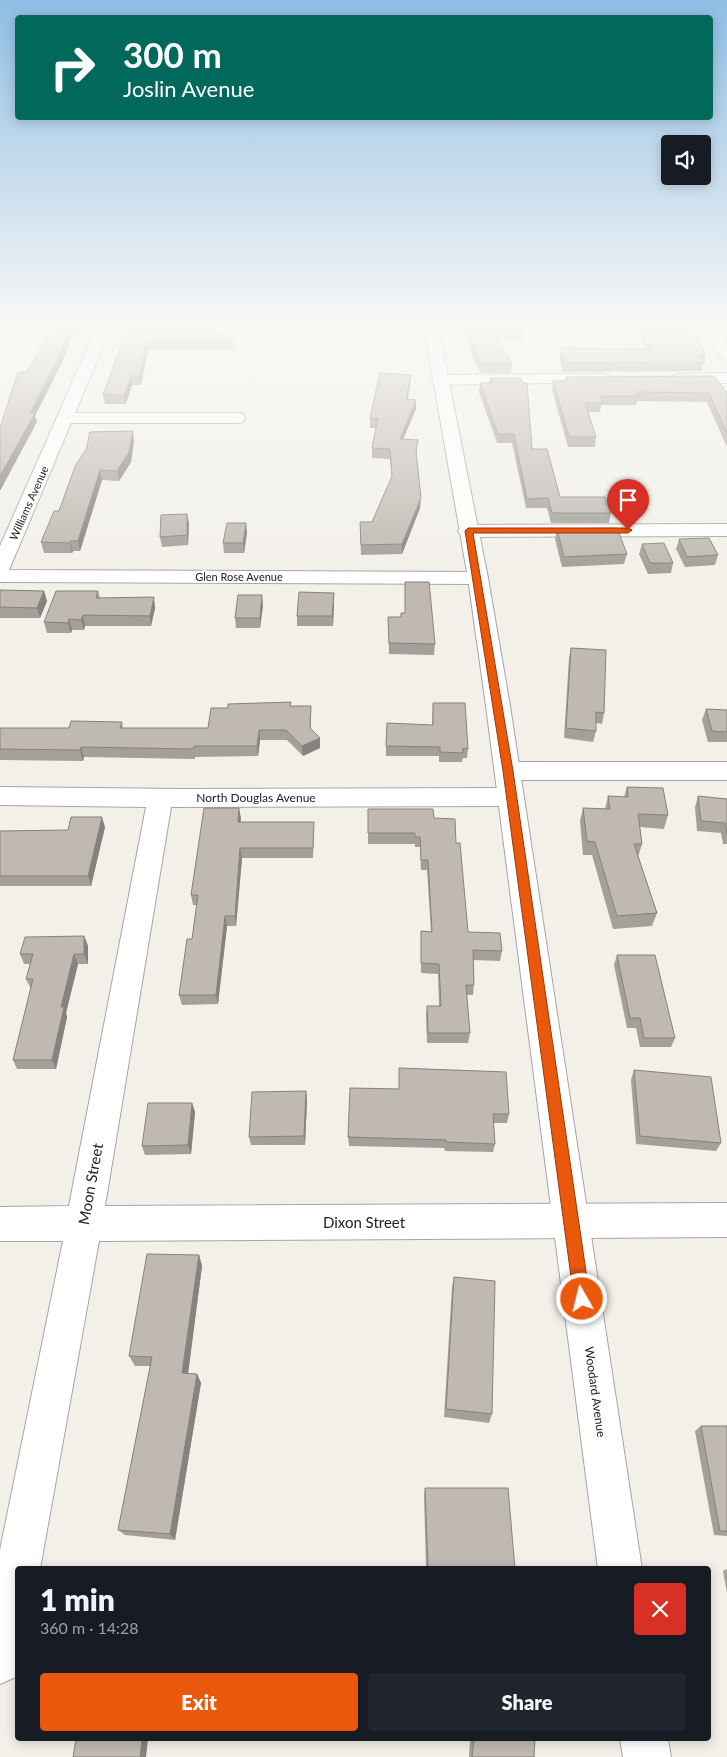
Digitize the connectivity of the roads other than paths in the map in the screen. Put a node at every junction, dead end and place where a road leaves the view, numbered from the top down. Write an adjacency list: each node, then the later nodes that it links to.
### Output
1 (70, 409): 3 (street, Williams Avenue)
2 (445, 409): 6 (street, Woodard Avenue)
3 (66, 418): 4 (street); 7 (street, Williams Avenue)
4 (237, 418)
5 (727, 530): 6 (street)
6 (468, 531): 9 (street, Woodard Avenue)
7 (0, 569)
8 (0, 576): 9 (street, Glen Rose Avenue)
9 (478, 578): 11 (street, Woodard Avenue)
10 (727, 771): 11 (street, North Douglas Avenue)
11 (510, 784): 13 (street, North Douglas Avenue); 15 (street, Woodard Avenue)
12 (0, 796): 13 (street, North Douglas Avenue)
13 (160, 798): 16 (street, Moon Street)
14 (727, 1220): 15 (street, Dixon Street)
15 (571, 1222): 16 (street, Dixon Street); 19 (street, Woodard Avenue)
16 (84, 1223): 17 (street, Dixon Street); 18 (street, Moon Street)
17 (0, 1224)
18 (19, 1566)
19 (620, 1566)
20 (15, 1585): 21 (street, Moon Street)
21 (0, 1661)
22 (644, 1741): 23 (street)
23 (647, 1757)

